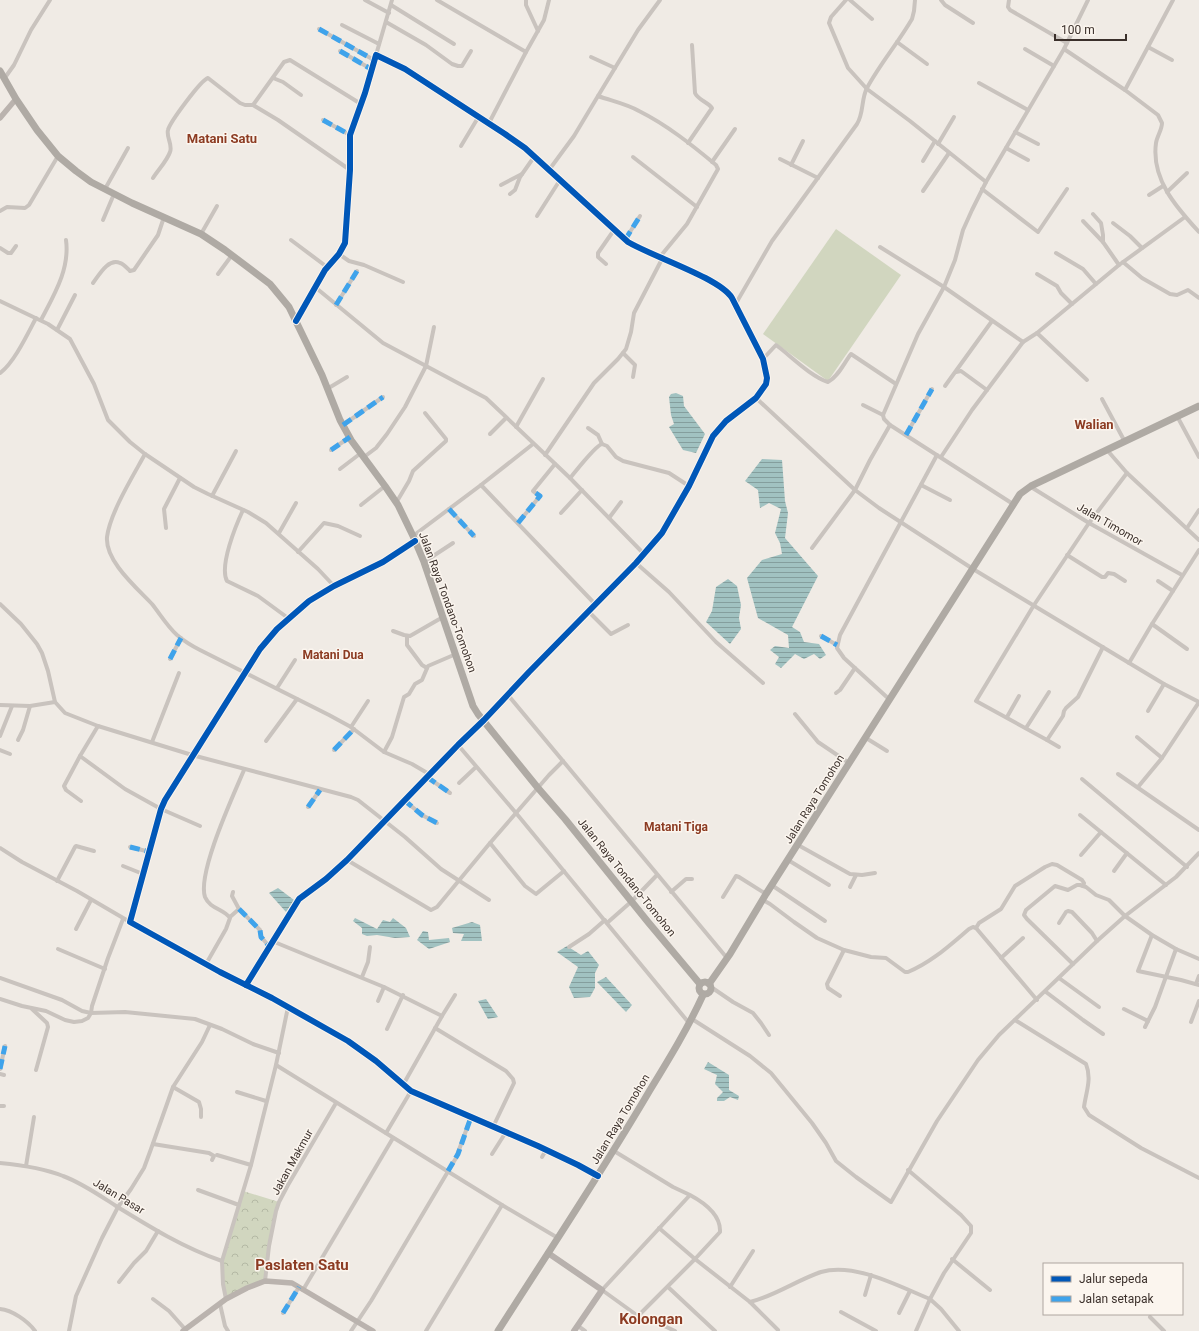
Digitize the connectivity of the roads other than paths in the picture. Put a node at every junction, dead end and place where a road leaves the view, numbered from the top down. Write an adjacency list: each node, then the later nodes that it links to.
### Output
1 (50, 0): 44 (street)
2 (365, 0): 16 (street)
3 (392, 0): 15 (street)
4 (436, 0): 33 (street)
5 (526, 0): 22 (street)
6 (549, 0): 22 (street)
7 (660, 0): 41 (street)
8 (846, 0): 46 (street)
9 (850, 0): 17 (street)
10 (915, 0): 23 (street)
11 (941, 0): 19 (street)
12 (1010, 0): 24 (street)
13 (1088, 0): 24 (street)
14 (1173, 0): 28 (street)
15 (391, 5): 16 (street); 26 (street)
16 (388, 13): 18 (street)
17 (872, 19)
18 (386, 22): 25 (street); 32 (street)
19 (973, 23)
20 (342, 25): 25 (street)
21 (319, 29): 36 (street)
22 (538, 31): 33 (street)
23 (897, 42): 38 (street); 46 (street)
24 (1067, 43): 29 (street)
25 (378, 44): 34 (street)
26 (454, 44)
27 (692, 45): 64 (street)
28 (1148, 47): 37 (street); 47 (street)
29 (1064, 48): 39 (street); 47 (street)
30 (1025, 49): 39 (street)
31 (340, 51): 40 (street)
32 (471, 51)
33 (526, 52): 58 (street)
34 (376, 55): 36 (street); 54 (street)
35 (591, 57): 41 (street)
36 (374, 60): 40 (street)
37 (1172, 60)
38 (927, 64)
39 (1054, 66): 53 (street)
40 (371, 68): 52 (street)
41 (615, 68): 49 (street)
42 (0, 71): 44 (highway, Jalan Raya Tondano-Tomohon)
43 (273, 78): 48 (street); 51 (street); 52 (street)
44 (4, 80): 50 (highway, Jalan Raya Tondano-Tomohon)
45 (980, 83): 53 (street)
46 (867, 88): 63 (street); 84 (street)
47 (1125, 90): 88 (street)
48 (301, 95)
49 (598, 96): 64 (street); 80 (street)
50 (16, 99): 56 (street); 71 (highway, Jalan Raya Tondano-Tomohon)
51 (252, 104): 79 (street); 83 (street)
52 (361, 104): 61 (street)
53 (1028, 110): 60 (street)
54 (479, 116): 58 (street); 67 (street)
55 (954, 117): 65 (street)
56 (0, 118)
57 (323, 120): 61 (street)
58 (489, 123): 72 (street)
59 (735, 129): 77 (street)
60 (1015, 132): 66 (street); 69 (street)
61 (350, 135): 79 (street)
62 (803, 141): 78 (street)
63 (934, 141): 65 (street); 76 (street)
64 (688, 143): 77 (street)
65 (938, 144): 70 (street)
66 (1038, 144)
67 (461, 146)
68 (128, 148): 89 (street)
69 (1006, 148): 75 (street); 86 (street)
70 (949, 153): 86 (street); 92 (street)
71 (58, 156): 89 (highway, Jalan Raya Tondano-Tomohon); 99 (street)
72 (534, 157): 80 (street); 82 (street)
73 (633, 157): 98 (street)
74 (780, 159): 78 (street)
75 (1028, 160)
76 (923, 161)
77 (712, 162): 98 (street)
78 (791, 165): 84 (street)
79 (350, 170): 120 (street)
80 (549, 170): 85 (street)
81 (1187, 173): 93 (street)
82 (522, 174): 87 (street); 95 (street)
83 (153, 178)
84 (818, 178): 139 (street)
85 (560, 180): 101 (street); 108 (street)
86 (986, 182): 90 (street)
87 (501, 185)
88 (1163, 186): 93 (street); 96 (street)
89 (105, 189): 94 (highway, Jalan Raya Tondano-Tomohon)
90 (982, 189): 91 (street); 133 (street)
91 (1066, 190)
92 (923, 191)
93 (1167, 192): 104 (street)
94 (114, 194): 103 (highway, Jalan Raya Tondano-Tomohon); 105 (street)
95 (510, 194)
96 (1149, 195)
97 (217, 206): 110 (street)
98 (697, 207): 122 (street)
99 (0, 211)
100 (1093, 214): 114 (street)
101 (537, 216)
102 (640, 216): 113 (street)
103 (164, 217): 110 (highway, Jalan Raya Tondano-Tomohon); 130 (street)
104 (1185, 217): 109 (street); 118 (street)
105 (103, 220)
106 (1083, 221): 114 (street)
107 (1113, 223): 118 (street)
108 (614, 230): 113 (street); 123 (street)
109 (1199, 232)
110 (201, 234): 121 (highway, Jalan Raya Tondano-Tomohon)
111 (66, 240): 141 (street)
112 (291, 240): 125 (street)
113 (625, 240): 122 (street)
114 (1103, 242): 124 (street)
115 (16, 246): 117 (street)
116 (880, 247): 133 (street)
117 (0, 248)
118 (1142, 248): 124 (street)
119 (1056, 253): 131 (street)
120 (339, 254): 125 (street); 129 (street)
121 (232, 255): 127 (street); 142 (highway, Jalan Raya Tondano-Tomohon)
122 (660, 258): 139 (street); 148 (street)
123 (606, 264)
124 (1121, 264): 131 (street); 135 (street)
125 (327, 267): 132 (street)
126 (357, 271): 138 (street)
127 (218, 274)
128 (1037, 274): 137 (street)
129 (403, 282)
130 (93, 283)
131 (1096, 284): 137 (street)
132 (315, 287): 138 (street); 142 (street)
133 (944, 288): 143 (street); 157 (street)
134 (75, 295): 145 (street)
135 (1199, 298)
136 (0, 301): 140 (street)
137 (1072, 304): 146 (street)
138 (336, 305): 150 (street)
139 (735, 305): 149 (street)
140 (36, 318): 141 (street); 152 (street)
141 (41, 320): 145 (street)
142 (296, 321): 159 (highway, Jalan Raya Tondano-Tomohon)
143 (992, 321): 147 (street); 151 (street)
144 (434, 327): 150 (street)
145 (57, 330): 184 (street)
146 (1037, 333): 147 (street); 156 (street)
147 (1023, 342): 161 (street)
148 (623, 353): 154 (street); 186 (street)
149 (763, 359): 157 (street); 163 (street)
150 (426, 366): 170 (street); 185 (street)
151 (956, 372): 158 (street); 161 (street)
152 (0, 373)
153 (347, 377): 159 (street)
154 (633, 377)
155 (543, 379): 173 (street)
156 (1087, 380)
157 (896, 384): 168 (street)
158 (946, 386)
159 (327, 389): 171 (highway, Jalan Raya Tondano-Tomohon)
160 (932, 389): 176 (street)
161 (987, 390): 187 (street)
162 (383, 397): 171 (street)
163 (756, 398): 197 (street); 200 (street)
164 (1102, 400): 178 (street)
165 (863, 405): 168 (street)
166 (1199, 406): 169 (highway, Jalan Raya Tomohon)
167 (425, 412): 205 (street)
168 (883, 415): 172 (street)
169 (1177, 416): 178 (highway, Jalan Raya Tomohon); 188 (street)
170 (506, 418): 173 (street); 175 (street)
171 (343, 425): 177 (highway, Jalan Raya Tondano-Tomohon)
172 (890, 425): 176 (street); 200 (street)
173 (516, 427): 179 (street)
174 (588, 428): 180 (street)
175 (490, 434)
176 (906, 435): 187 (street)
177 (350, 437): 181 (street); 185 (highway, Jalan Raya Tondano-Tomohon)
178 (1125, 442): 182 (highway, Jalan Raya Tomohon)
179 (533, 444): 186 (street); 194 (street)
180 (602, 444): 193 (street); 197 (street)
181 (332, 450)
182 (1108, 450): 191 (street); 198 (highway, Jalan Raya Tomohon)
183 (236, 451): 201 (street)
184 (145, 454): 192 (street); 248 (street)
185 (363, 455): 190 (street); 196 (highway, Jalan Raya Tondano-Tomohon)
186 (545, 455): 189 (street)
187 (939, 456): 195 (street); 206 (street)
188 (1199, 457)
189 (555, 464): 193 (street); 214 (street)
190 (340, 470)
191 (1127, 473): 215 (street); 217 (street)
192 (180, 478): 201 (street); 216 (street)
193 (570, 478): 199 (street)
194 (481, 485): 209 (street); 214 (street)
195 (921, 485): 202 (street); 213 (street)
196 (385, 486): 205 (highway, Jalan Raya Tondano-Tomohon); 207 (street)
197 (689, 486): 227 (street)
198 (1030, 486): 206 (highway, Jalan Raya Tomohon); 215 (street, Jalan Timomor)
199 (582, 490): 211 (street); 212 (street)
200 (855, 490): 213 (street); 224 (street)
201 (212, 496): 208 (street)
202 (950, 500)
203 (621, 502): 212 (street)
204 (296, 503): 218 (street)
205 (396, 503): 221 (highway, Jalan Raya Tondano-Tomohon)
206 (1013, 504): 231 (highway, Jalan Raya Tomohon)
207 (361, 505)
208 (243, 510): 218 (street); 242 (street)
209 (449, 510): 220 (street); 221 (street)
210 (1199, 510): 217 (street)
211 (561, 513)
212 (609, 518): 227 (street)
213 (901, 522): 231 (street); 249 (street)
214 (518, 523): 238 (street)
215 (1089, 523): 228 (street); 232 (street, Jalan Timomor)
216 (166, 528)
217 (1187, 528): 222 (street)
218 (279, 534): 226 (street)
219 (360, 536): 226 (street)
220 (474, 536)
221 (414, 538): 229 (highway, Jalan Raya Tondano-Tomohon); 235 (street)
222 (1199, 540)
223 (453, 543): 229 (street)
224 (812, 548)
225 (1199, 550): 232 (street)
226 (298, 552): 235 (street)
227 (644, 554): 230 (street)
228 (1067, 555): 233 (street); 239 (street)
229 (424, 562): 241 (highway, Jalan Raya Tondano-Tomohon)
230 (636, 563): 238 (street); 260 (street)
231 (973, 569): 239 (street); 268 (highway, Jalan Raya Tomohon)
232 (1182, 575): 236 (street)
233 (1125, 581)
234 (1158, 581): 236 (street)
235 (334, 586): 242 (street)
236 (1173, 591): 243 (street)
237 (0, 604): 270 (street)
238 (595, 604): 240 (street)
239 (1034, 605): 250 (street); 277 (street)
240 (588, 611): 244 (street); 265 (street)
241 (442, 617): 246 (street); 252 (highway, Jalan Raya Tondano-Tomohon)
242 (288, 618): 259 (street)
243 (1152, 624): 251 (street); 255 (street)
244 (628, 625)
245 (393, 631): 246 (street)
246 (407, 636): 256 (street)
247 (821, 636): 249 (street)
248 (181, 638): 253 (street); 259 (street)
249 (837, 645): 257 (street)
250 (1103, 647): 255 (street); 286 (street)
251 (1187, 649)
252 (456, 654): 256 (street); 278 (highway, Jalan Raya Tondano-Tomohon)
253 (170, 659)
254 (295, 660): 262 (street)
255 (1129, 663): 261 (street)
256 (427, 668): 293 (street)
257 (855, 668): 264 (street); 268 (street)
258 (179, 673): 288 (street)
259 (244, 673): 262 (street); 296 (street)
260 (763, 683)
261 (1164, 684): 271 (street); 275 (street)
262 (277, 688): 267 (street)
263 (1049, 692): 281 (street)
264 (836, 693)
265 (508, 695): 278 (street); 299 (street)
266 (1019, 696): 277 (street)
267 (297, 699): 280 (street); 287 (street)
268 (890, 700): 284 (highway, Jalan Raya Tomohon)
269 (368, 701): 280 (street)
270 (55, 702): 274 (street); 279 (street)
271 (1199, 702): 298 (street)
272 (0, 705): 273 (street)
273 (12, 706): 274 (street); 282 (street)
274 (30, 706): 285 (street)
275 (1148, 711)
276 (795, 714): 300 (street)
277 (1007, 717): 281 (street)
278 (484, 720): 289 (street); 307 (highway, Jalan Raya Tondano-Tomohon)
279 (98, 726): 288 (street); 297 (street)
280 (352, 728): 292 (street); 293 (street)
281 (1026, 728): 286 (street)
282 (0, 736)
283 (1137, 737): 298 (street)
284 (866, 738): 294 (street); 300 (highway, Jalan Raya Tomohon)
285 (18, 740)
286 (1047, 740): 290 (street)
287 (266, 741)
288 (152, 742): 296 (street)
289 (458, 745): 301 (street); 304 (street)
290 (1059, 747)
291 (0, 750): 295 (street)
292 (334, 750)
293 (384, 752): 304 (street)
294 (887, 752)
295 (10, 754)
296 (192, 755): 302 (street); 314 (street)
297 (80, 756): 312 (street); 314 (street)
298 (1162, 758): 308 (street)
299 (563, 761): 307 (street); 339 (street)
300 (850, 764): 323 (highway, Jalan Raya Tomohon)
301 (476, 767): 306 (street); 315 (street)
302 (244, 770): 309 (street); 358 (street)
303 (1118, 774): 308 (street)
304 (428, 776): 310 (street); 311 (street)
305 (1082, 779): 334 (street)
306 (459, 783)
307 (538, 788): 315 (street); 355 (highway, Jalan Raya Tondano-Tomohon)
308 (1138, 788): 320 (street)
309 (320, 790): 313 (street); 317 (street)
310 (450, 793)
311 (404, 800): 317 (street); 318 (street)
312 (81, 801)
313 (308, 807)
314 (162, 809): 319 (street); 327 (street)
315 (516, 813): 322 (street); 335 (street)
316 (1080, 815): 321 (street)
317 (385, 822): 331 (street); 342 (street)
318 (437, 823)
319 (200, 826)
320 (1199, 830)
321 (1101, 832): 328 (street); 330 (street)
322 (490, 843): 335 (street); 342 (street)
323 (798, 845): 332 (highway, Jalan Raya Tomohon); 340 (street)
324 (130, 847): 327 (street)
325 (0, 848): 343 (street)
326 (94, 851): 343 (street)
327 (150, 852): 338 (street)
328 (1127, 853): 336 (street); 345 (street)
329 (1199, 853): 334 (street)
330 (1081, 855)
331 (347, 860): 342 (street); 368 (street)
332 (788, 860): 344 (street); 346 (highway, Jalan Raya Tomohon)
333 (123, 866): 338 (street)
334 (1187, 867): 345 (street)
335 (564, 871): 362 (street)
336 (1114, 871)
337 (875, 872): 340 (street)
338 (143, 874): 361 (street)
339 (657, 875): 350 (street); 355 (street)
340 (856, 875): 348 (street)
341 (692, 879): 350 (street)
342 (458, 880): 354 (street)
343 (57, 881): 353 (street)
344 (829, 885)
345 (1166, 885): 357 (street)
346 (773, 886): 352 (highway, Jalan Raya Tomohon); 360 (street)
347 (1083, 886): 357 (street); 364 (street); 380 (street)
348 (850, 887)
349 (233, 892): 356 (street)
350 (671, 892): 377 (street)
351 (723, 897): 352 (street)
352 (765, 897): 375 (street); 377 (highway, Jalan Raya Tomohon)
353 (91, 900): 359 (street); 365 (street)
354 (489, 900)
355 (632, 901): 362 (street); 387 (highway, Jalan Raya Tondano-Tomohon)
356 (239, 909): 358 (street); 370 (street)
357 (1125, 916): 366 (street); 369 (street)
358 (230, 917): 379 (street)
359 (123, 919): 361 (street); 381 (street)
360 (825, 921)
361 (130, 922): 379 (street)
362 (606, 922): 372 (street); 408 (street)
363 (1060, 924): 369 (street)
364 (976, 928): 375 (street); 376 (street)
365 (76, 929)
366 (1152, 935): 374 (street); 384 (street)
367 (1023, 938): 376 (street)
368 (272, 941): 370 (street); 383 (street)
369 (1097, 941): 380 (street)
370 (269, 946): 388 (street)
371 (370, 947): 383 (street)
372 (569, 947)
373 (58, 948): 381 (street)
374 (1176, 949): 378 (street); 384 (street)
375 (844, 950): 396 (street)
376 (1001, 958): 398 (street)
377 (728, 959): 390 (highway, Jalan Raya Tomohon)
378 (1199, 959)
379 (206, 964): 388 (street)
380 (1073, 964): 386 (street)
381 (105, 969): 405 (street)
382 (1199, 976): 389 (street)
383 (362, 977): 391 (street)
384 (1165, 977): 389 (street); 409 (street)
385 (0, 978): 405 (street)
386 (1059, 978): 392 (street); 402 (street)
387 (700, 984): 390 (highway); 393 (highway)
388 (246, 985): 401 (street)
389 (1197, 985)
390 (710, 986): 393 (highway, Jalan Raya Tomohon); 416 (street)
391 (384, 987): 394 (street); 399 (street)
392 (1046, 992): 398 (street); 415 (street)
393 (703, 994): 408 (highway, Jalan Raya Tomohon)
394 (403, 995): 406 (street); 414 (street)
395 (455, 995): 406 (street)
396 (840, 996)
397 (0, 999): 403 (street)
398 (1037, 1000): 407 (street)
399 (378, 1001)
400 (1199, 1001): 410 (street)
401 (288, 1007): 418 (street); 422 (street)
402 (1099, 1007)
403 (31, 1008): 405 (street); 421 (street)
404 (1124, 1009): 409 (street)
405 (91, 1013): 411 (street)
406 (442, 1016): 412 (street)
407 (1015, 1020): 445 (street); 448 (street)
408 (690, 1021): 437 (highway, Jalan Raya Tomohon); 445 (street)
409 (1148, 1021): 413 (street)
410 (1191, 1022)
411 (210, 1025): 418 (street); 423 (street)
412 (435, 1028): 422 (street); 431 (street)
413 (1145, 1028)
414 (387, 1029)
415 (1103, 1034)
416 (768, 1035)
417 (5, 1046): 420 (street)
418 (279, 1053): 419 (street)
419 (276, 1065): 426 (street); 427 (street)
420 (0, 1069)
421 (36, 1070)
422 (403, 1085): 424 (street)
423 (173, 1087): 429 (street); 435 (street)
424 (411, 1091): 430 (street); 433 (street)
425 (237, 1092): 426 (street)
426 (266, 1101): 443 (street)
427 (336, 1103): 433 (street); 463 (street, Jakan Makmur)
428 (34, 1117): 444 (street)
429 (201, 1117)
430 (471, 1117): 431 (street); 446 (street)
431 (493, 1127): 432 (street)
432 (506, 1132): 436 (street); 438 (street)
433 (386, 1133): 434 (street)
434 (393, 1138): 446 (street); 467 (street)
435 (153, 1144): 441 (street); 453 (street)
436 (546, 1150): 440 (street); 447 (street)
437 (614, 1150): 447 (highway, Jalan Raya Tomohon); 450 (street)
438 (492, 1154)
439 (216, 1155): 443 (street)
440 (542, 1157)
441 (212, 1160)
442 (0, 1163): 444 (street, Jalan Pasar)
443 (251, 1165): 451 (street)
444 (26, 1166): 453 (street, Jalan Pasar)
445 (908, 1170): 460 (street)
446 (448, 1171): 452 (street); 483 (street)
447 (598, 1176): 456 (highway, Jalan Raya Tomohon)
448 (1199, 1178)
449 (198, 1190): 451 (street)
450 (690, 1195): 454 (street); 459 (street)
451 (239, 1205): 461 (street)
452 (502, 1205): 456 (street); 492 (street)
453 (118, 1207): 455 (street, Jalan Pasar); 488 (street)
454 (659, 1228): 459 (street); 468 (street)
455 (158, 1231): 461 (street, Jalan Pasar); 464 (street)
456 (558, 1238): 458 (highway, Jalan Raya Tomohon)
457 (753, 1251): 466 (street)
458 (548, 1253): 468 (main road); 493 (highway, Jalan Raya Tomohon)
459 (695, 1259): 465 (street); 466 (street)
460 (952, 1259): 469 (street); 474 (street)
461 (222, 1261): 473 (street)
462 (871, 1275): 470 (street); 471 (street); 475 (street)
463 (265, 1281): 467 (street); 473 (street)
464 (119, 1282)
465 (668, 1287): 481 (street); 496 (street)
466 (730, 1287): 475 (street)
467 (301, 1288): 479 (street); 483 (street)
468 (602, 1290): 481 (street); 484 (main road)
469 (990, 1290)
470 (910, 1291): 474 (street); 480 (street)
471 (865, 1295)
472 (153, 1299): 485 (street)
473 (226, 1299): 476 (street)
474 (930, 1299): 498 (street); 499 (street)
475 (750, 1302): 486 (street)
476 (220, 1304): 485 (street); 489 (street)
477 (0, 1309): 487 (street)
478 (841, 1312): 497 (street)
479 (283, 1313)
480 (899, 1313)
481 (638, 1316): 495 (street)
482 (1150, 1317): 500 (street)
483 (357, 1322): 490 (street); 491 (street)
484 (576, 1328): 494 (street)
485 (184, 1330)
486 (778, 1330)
487 (35, 1331)
488 (69, 1331)
489 (228, 1331)
490 (351, 1331)
491 (373, 1331)
492 (426, 1331)
493 (498, 1331)
494 (585, 1331)
495 (674, 1331)
496 (715, 1331)
497 (876, 1331)
498 (916, 1331)
499 (959, 1331)
500 (1164, 1331)

